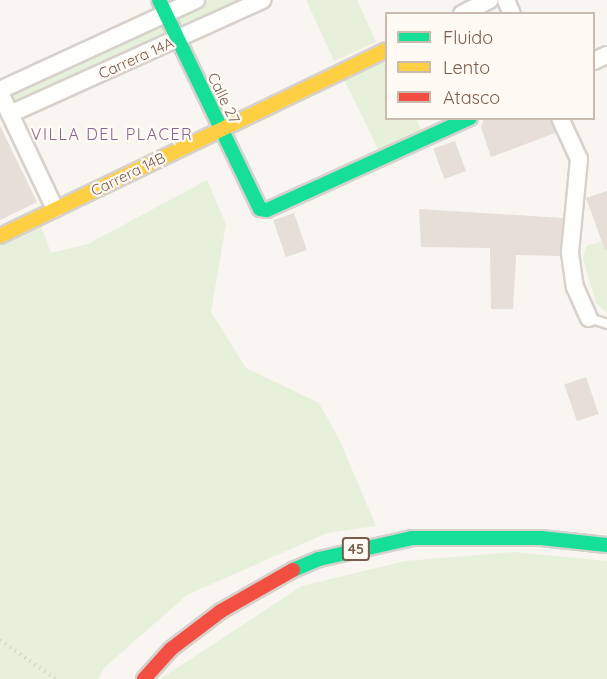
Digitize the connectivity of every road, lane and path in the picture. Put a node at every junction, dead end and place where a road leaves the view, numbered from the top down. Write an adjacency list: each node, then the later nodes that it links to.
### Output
1 (196, 0): 4 (street, Carrera 14A)
2 (262, 0): 6 (street, Carrera 14A)
3 (490, 0): 5 (street)
4 (162, 7): 6 (main road, Calle 27); 8 (street, Carrera 14A)
5 (466, 12)
6 (177, 40): 9 (street, Carrera 14A); 12 (main road, Calle 27)
7 (385, 51): 12 (main road, Carrera 14B)
8 (0, 92): 9 (street)
9 (10, 114): 13 (street)
10 (466, 120): 12 (main road, Calle 27)
11 (561, 120): 15 (street)
12 (221, 130): 13 (main road, Carrera 14B)
13 (55, 209): 14 (main road, Carrera 14B)
14 (0, 236)
15 (589, 318): 16 (lane)
16 (607, 324)
17 (607, 545): 20 (main road, 45)
18 (0, 640): 19 (path)
19 (56, 679)
20 (144, 679)

